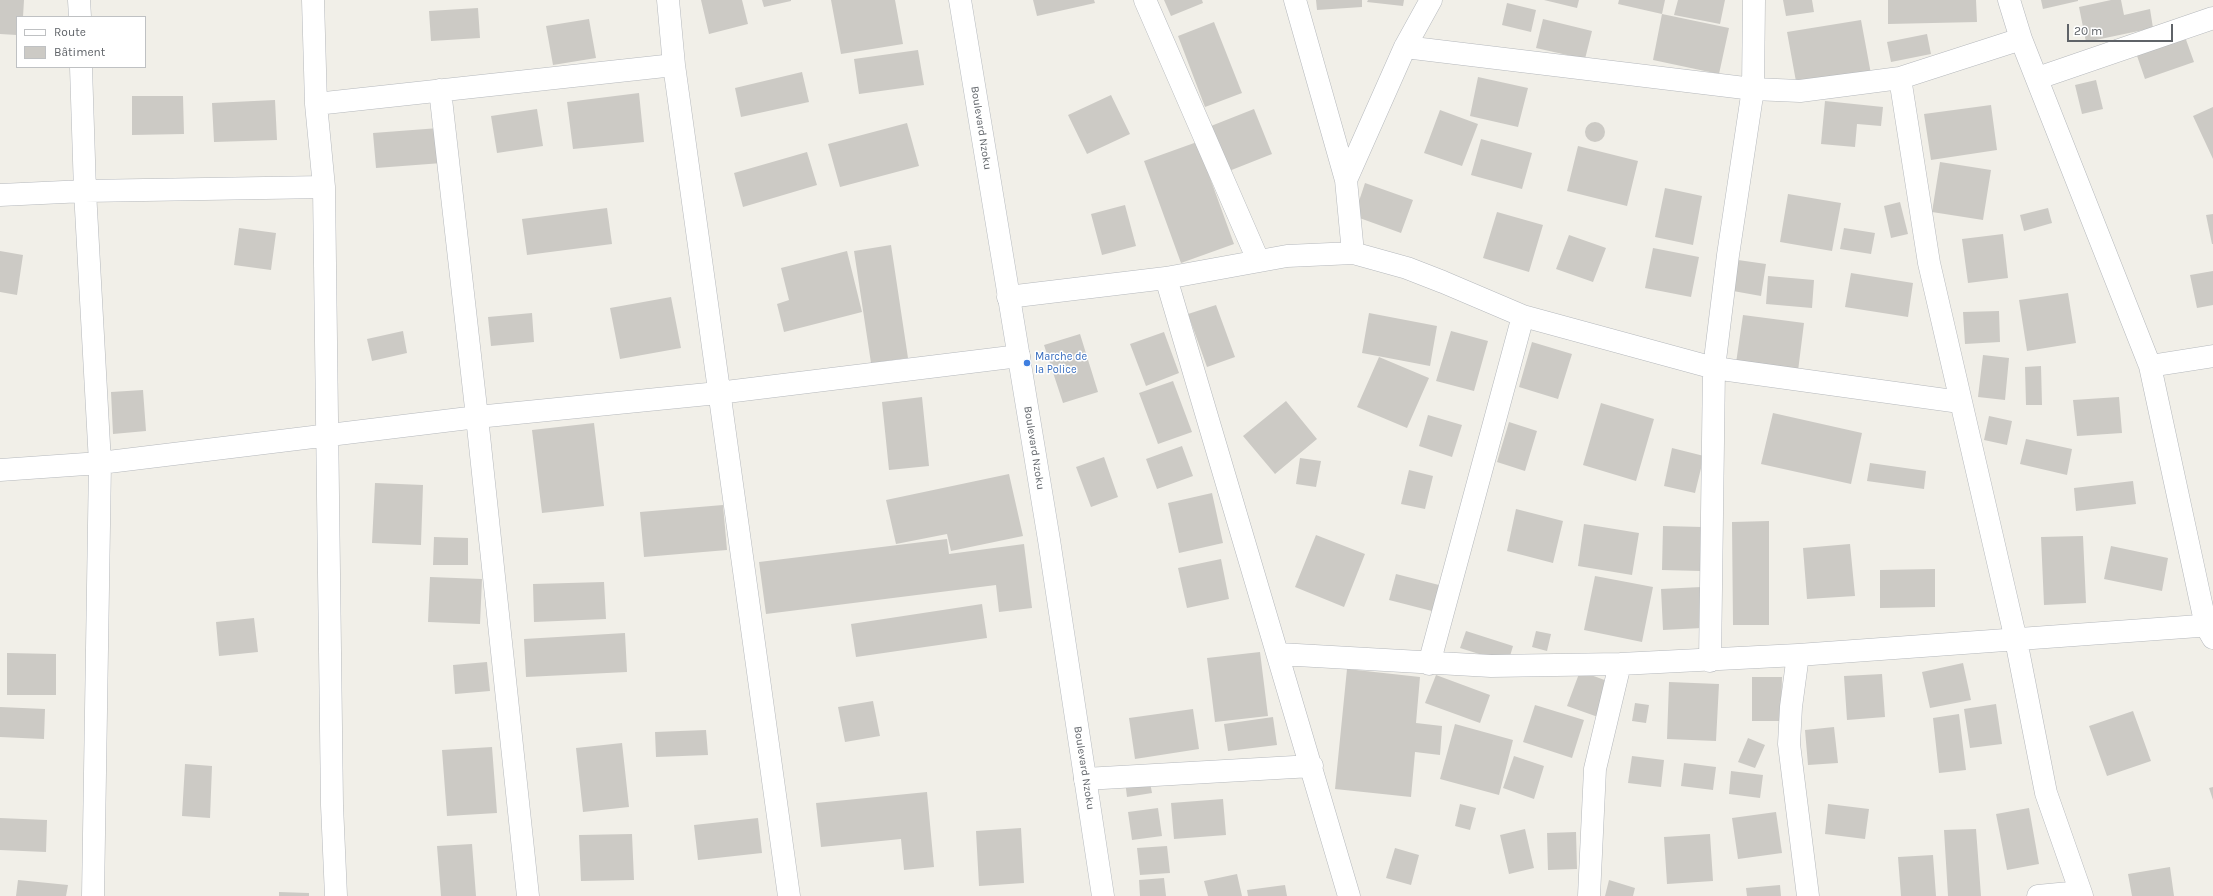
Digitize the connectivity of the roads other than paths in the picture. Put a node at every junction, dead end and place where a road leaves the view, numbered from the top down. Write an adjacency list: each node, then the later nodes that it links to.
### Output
1 (79, 0): 10 (street)
2 (313, 0): 20 (street)
3 (668, 0): 14 (street)
4 (960, 0): 28 (street, Boulevard Nzoku)
5 (1145, 0): 26 (street)
6 (1295, 0): 21 (street)
7 (1431, 0): 13 (street)
8 (1754, 0): 18 (street)
9 (2009, 0): 12 (street)
10 (80, 16)
11 (2213, 18): 17 (street)
12 (2021, 39): 16 (street); 17 (street)
13 (1404, 47): 18 (street); 21 (street)
14 (674, 65): 19 (street); 34 (street)
15 (81, 68): 23 (street)
16 (1900, 78): 18 (street); 35 (street)
17 (2038, 78): 32 (street)
18 (1753, 89): 33 (street)
19 (440, 90): 20 (street); 36 (street)
20 (316, 104): 22 (street)
21 (1346, 180): 25 (street)
22 (324, 187): 23 (street); 37 (street)
23 (85, 191): 24 (street); 38 (street)
24 (0, 195)
25 (1353, 253): 26 (street); 29 (street)
26 (1258, 260): 27 (street)
27 (1166, 278): 28 (street); 42 (street)
28 (1008, 297): 30 (street, Boulevard Nzoku)
29 (1523, 316): 33 (street); 45 (street)
30 (1019, 356): 34 (street); 48 (street, Boulevard Nzoku)
31 (2213, 356): 32 (street)
32 (2150, 366): 40 (street)
33 (1714, 368): 35 (street); 44 (street)
34 (718, 393): 36 (street); 53 (street)
35 (1960, 402): 41 (street)
36 (478, 417): 37 (street); 52 (street)
37 (329, 435): 38 (street); 51 (street)
38 (100, 464): 39 (street); 50 (street)
39 (0, 470)
40 (2211, 630): 41 (street)
41 (2016, 640): 43 (street); 49 (street)
42 (1279, 654): 45 (street); 47 (street)
43 (1798, 655): 44 (street); 57 (street)
44 (1710, 661): 46 (street)
45 (1429, 664): 46 (street)
46 (1620, 664): 56 (street)
47 (1312, 766): 48 (street); 55 (street)
48 (1085, 779): 54 (street, Boulevard Nzoku)
49 (2081, 894): 58 (street)
50 (92, 896)
51 (336, 896)
52 (528, 896)
53 (789, 896)
54 (1103, 896)
55 (1349, 896)
56 (1589, 896)
57 (1808, 896)
58 (2038, 896)

